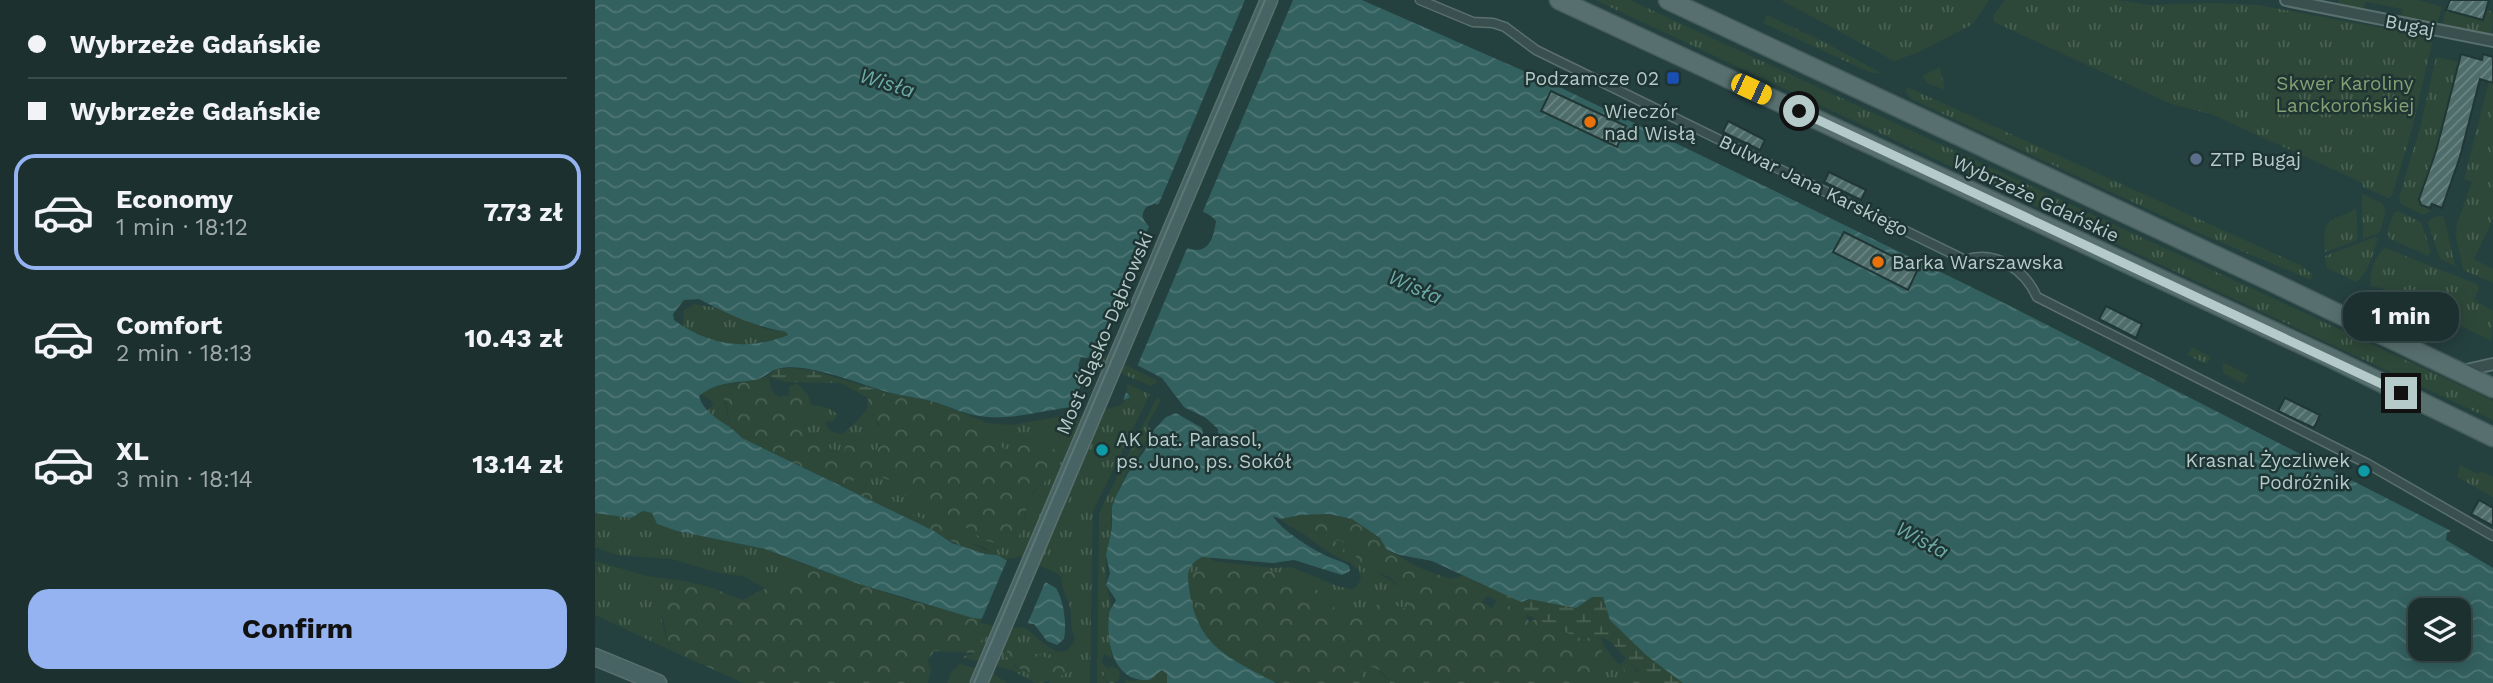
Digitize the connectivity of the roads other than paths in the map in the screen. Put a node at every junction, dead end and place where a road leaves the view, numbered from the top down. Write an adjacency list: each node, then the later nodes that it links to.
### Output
1 (1269, 0): 14 (main road, Most Śląsko-Dąbrowski)
2 (1420, 0): 11 (street, Bulwar Jana Karskiego)
3 (1559, 0): 10 (main road, Wybrzeże Gdańskie)
4 (1668, 0): 8 (main road, Wybrzeże Gdańskie)
5 (2286, 0): 6 (street, Bugaj)
6 (2493, 41)
7 (2493, 364): 8 (street)
8 (2460, 372): 9 (main road, Wybrzeże Gdańskie)
9 (2493, 388)
10 (2493, 437)
11 (2493, 536)
12 (595, 657): 13 (main road)
13 (658, 683)
14 (979, 683)

